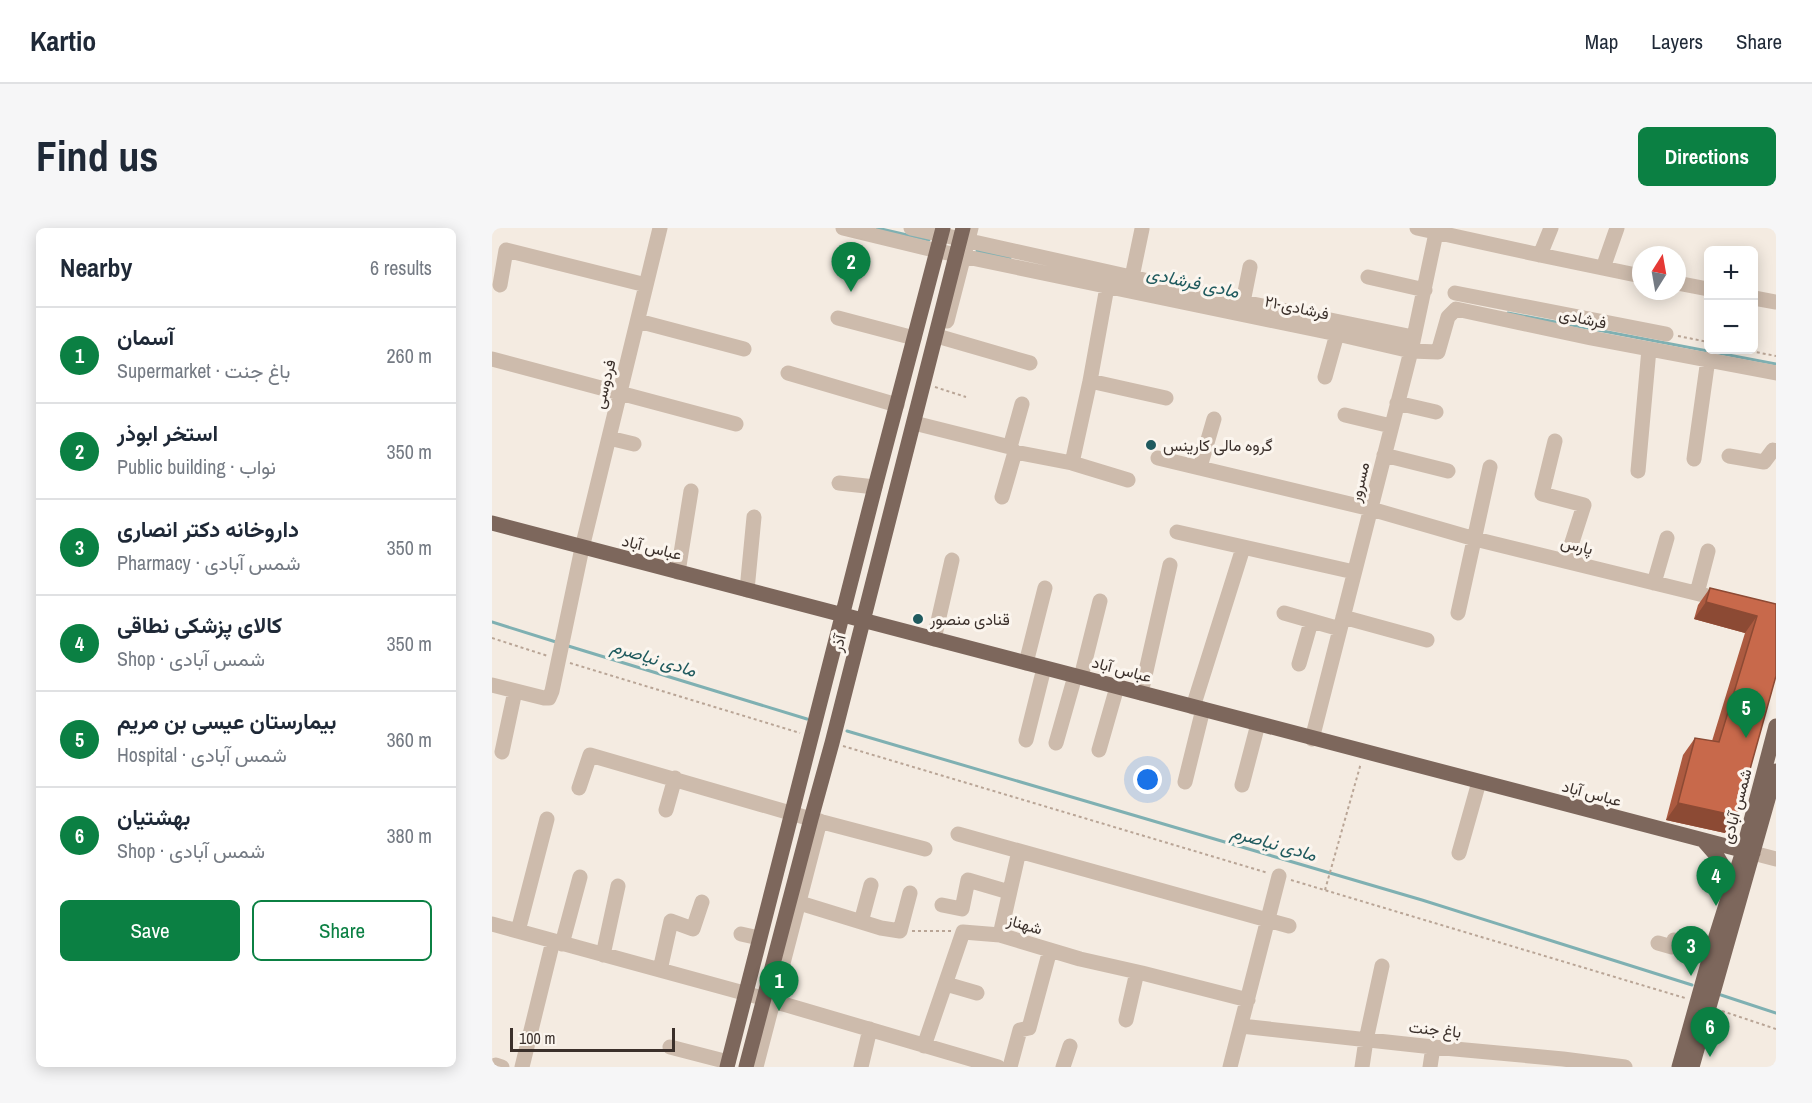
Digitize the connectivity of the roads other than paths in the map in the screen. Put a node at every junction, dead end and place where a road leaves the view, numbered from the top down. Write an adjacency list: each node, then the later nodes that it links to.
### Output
1 (660, 228): 21 (street, فردوسی)
2 (843, 228): 12 (street, ۲۱-فرشادی)
3 (911, 228): 8 (street)
4 (1417, 228): 10 (street)
5 (1551, 228): 13 (street)
6 (1617, 228): 16 (street)
7 (1142, 229): 18 (street)
8 (942, 232): 11 (street); 12 (main road, آذر)
9 (1457, 232): 10 (street); 13 (street)
10 (1436, 233): 25 (street, مسرور)
11 (966, 234): 14 (main road, آذر); 18 (street)
12 (938, 251): 14 (street, ۲۱-فرشادی); 36 (main road, آذر)
13 (1540, 255): 16 (street)
14 (961, 256): 23 (street, ۲۱-فرشادی); 35 (main road, آذر)
15 (1250, 267): 28 (street)
16 (1603, 268): 17 (street)
17 (1632, 274)
18 (1132, 277): 28 (street)
19 (1368, 277): 25 (street)
20 (500, 285): 21 (street)
21 (646, 285): 32 (street, فردوسی)
22 (1686, 285): 24 (street)
23 (1107, 287): 33 (street, ۲۱-فرشادی); 47 (street)
24 (1704, 288)
25 (1425, 290): 38 (street, مسرور)
26 (1455, 293): 31 (street)
27 (1758, 299): 29 (street)
28 (1243, 302): 38 (street)
29 (1776, 302)
30 (838, 318): 36 (street)
31 (1594, 320): 34 (street); 37 (street)
32 (638, 321): 39 (street); 48 (street, فردوسی)
33 (1337, 334): 38 (street, ۲۱-فرشادی); 46 (street)
34 (1666, 334)
35 (940, 336): 43 (street); 56 (main road, آذر); 56 (street, آذر)
36 (914, 338): 52 (main road, آذر)
37 (1591, 338): 38 (street, فرشادی); 40 (street, فرشادی)
38 (1412, 344): 50 (street, مسرور)
39 (744, 349)
40 (1649, 349): 42 (street, فرشادی); 72 (street)
41 (492, 359): 48 (street)
42 (1708, 359): 45 (street, فرشادی); 67 (street)
43 (1030, 363)
44 (788, 373): 52 (street)
45 (1776, 373)
46 (1324, 377)
47 (1090, 381): 49 (street); 68 (street)
48 (620, 393): 57 (street); 59 (street, فردوسی)
49 (1166, 398)
50 (1397, 403): 53 (street); 58 (street, مسرور)
51 (1022, 404): 62 (street)
52 (897, 405): 75 (main road, آذر)
53 (1436, 412)
54 (1345, 415): 58 (street)
55 (1214, 419): 69 (street)
56 (917, 423): 62 (street); 101 (main road, آذر)
57 (736, 424)
58 (1391, 426): 64 (street, مسرور)
59 (609, 438): 61 (street); 84 (street, فردوسی)
60 (1555, 441): 88 (street)
61 (634, 444)
62 (1012, 449): 68 (street); 77 (street)
63 (1776, 451): 65 (street)
64 (1384, 455): 71 (street); 78 (street, مسرور)
65 (1729, 456)
66 (1158, 458): 69 (street, پارس)
67 (1694, 459)
68 (1072, 464): 73 (street)
69 (1200, 467): 78 (street, پارس)
70 (1490, 467): 83 (street)
71 (1448, 471)
72 (1638, 471)
73 (1128, 480)
74 (839, 483): 75 (street)
75 (875, 488): 100 (main road, آذر)
76 (691, 491): 90 (street)
77 (1002, 497)
78 (1371, 509): 83 (street, پارس); 91 (street, مسرور)
79 (754, 517): 94 (street)
80 (492, 524): 84 (main road, عباس آباد)
81 (1177, 532): 85 (street)
82 (1667, 538): 92 (street)
83 (1474, 539): 88 (street, پارس); 99 (street)
84 (582, 548): 90 (main road, عباس آباد); 112 (street, فردوسی)
85 (1243, 548): 91 (street); 114 (street)
86 (1708, 551): 95 (street)
87 (952, 560): 104 (street)
88 (1566, 561): 92 (street, پارس)
89 (1170, 565): 113 (street)
90 (678, 572): 94 (main road, عباس آباد)
91 (1354, 572): 103 (street, مسرور)
92 (1654, 583): 95 (street, پارس)
93 (1046, 588): 106 (street)
94 (747, 590): 100 (main road, عباس آباد)
95 (1697, 594): 97 (street, پارس)
96 (1100, 601): 109 (street)
97 (1742, 604)
98 (1284, 613): 102 (street)
99 (1458, 614)
100 (842, 615): 101 (main road, عباس آباد); 117 (main road, آذر)
101 (863, 620): 104 (main road, عباس آباد); 120 (main road, آذر)
102 (1311, 622): 103 (street); 107 (street)
103 (1342, 623): 105 (street); 118 (street, مسرور)
104 (934, 639): 106 (main road, عباس آباد)
105 (1427, 640)
106 (1026, 663): 108 (main road, عباس آباد)
107 (1299, 663)
108 (1044, 668): 109 (main road, عباس آباد); 119 (street)
109 (1078, 676): 111 (main road, عباس آباد); 121 (street)
110 (492, 685): 112 (street)
111 (1117, 687): 113 (main road, عباس آباد); 122 (street)
112 (515, 691): 123 (street)
113 (1141, 693): 114 (main road, عباس آباد)
114 (1198, 708): 115 (main road, عباس آباد); 126 (street)
115 (1258, 724): 118 (main road, عباس آباد); 128 (street)
116 (1776, 726): 138 (main road, شمس آبادی)
117 (812, 737): 120 (main road); 131 (main road, آذر)
118 (1312, 739): 127 (main road, عباس آباد)
119 (1026, 740)
120 (832, 742): 133 (main road, آذر)
121 (1056, 742)
122 (1099, 750)
123 (502, 752)
124 (1776, 771): 138 (main road, شمس آبادی)
125 (675, 778): 129 (street); 130 (street); 131 (street)
126 (1185, 782)
127 (1479, 782): 135 (main road, عباس آباد); 139 (street)
128 (1242, 785)
129 (579, 788)
130 (666, 810)
131 (791, 813): 133 (street); 158 (main road, آذر)
132 (548, 819): 155 (street)
133 (815, 820): 136 (street); 149 (main road, آذر)
134 (958, 834): 137 (street)
135 (1702, 840): 138 (main road, عباس آباد); 143 (main road)
136 (925, 849)
137 (1019, 850): 146 (street); 151 (street)
138 (1748, 852): 140 (street, عباس آباد); 143 (main road, شمس آبادی); 172 (main road, شمس آبادی)
139 (1459, 854)
140 (1776, 859)
141 (1279, 876): 151 (street)
142 (580, 877): 159 (street)
143 (1733, 883): 161 (main road, شمس آبادی)
144 (871, 885): 152 (street)
145 (618, 886): 163 (street)
146 (1009, 892): 150 (street); 157 (street)
147 (910, 893): 152 (street)
148 (702, 902): 165 (street)
149 (794, 902): 152 (street); 170 (main road, آذر)
150 (942, 905)
151 (1269, 921): 154 (street); 171 (street)
152 (861, 922)
153 (492, 924): 155 (street)
154 (1289, 926)
155 (518, 932): 159 (street)
156 (741, 934): 158 (street)
157 (1000, 935): 162 (street, شهناز); 167 (street, شهناز)
158 (759, 938): 169 (main road, آذر)
159 (558, 942): 163 (street); 185 (street)
160 (1658, 943): 161 (street)
161 (1712, 949): 172 (main road, شمس آبادی)
162 (1050, 950): 166 (street, شهناز); 190 (street)
163 (603, 955): 165 (street)
164 (1382, 966): 176 (street)
165 (660, 970): 169 (street)
166 (1137, 972): 171 (street, شهناز); 173 (street)
167 (946, 984): 168 (street); 177 (street)
168 (978, 993)
169 (745, 994): 170 (street); 182 (main road, آذر)
170 (769, 1000): 175 (street); 186 (main road, آذر); 187 (street, آذر)
171 (1248, 1000): 174 (street)
172 (1702, 1004): 184 (main road, شمس آبادی)
173 (1126, 1020)
174 (1241, 1026): 176 (street, باغ جنت); 192 (street)
175 (870, 1029): 177 (street); 188 (street)
176 (1366, 1040): 180 (street, باغ جنت); 193 (street)
177 (924, 1046): 189 (street)
178 (1070, 1046): 191 (street)
179 (670, 1047): 182 (street)
180 (1433, 1047): 181 (street, باغ جنت); 194 (street)
181 (1562, 1063): 183 (street, باغ جنت)
182 (728, 1065)
183 (1616, 1066)
184 (1690, 1066)
185 (522, 1067)
186 (746, 1067)
187 (756, 1067)
188 (861, 1067)
189 (998, 1067)
190 (1010, 1067)
191 (1064, 1067)
192 (1230, 1067)
193 (1362, 1067)
194 (1430, 1067)

